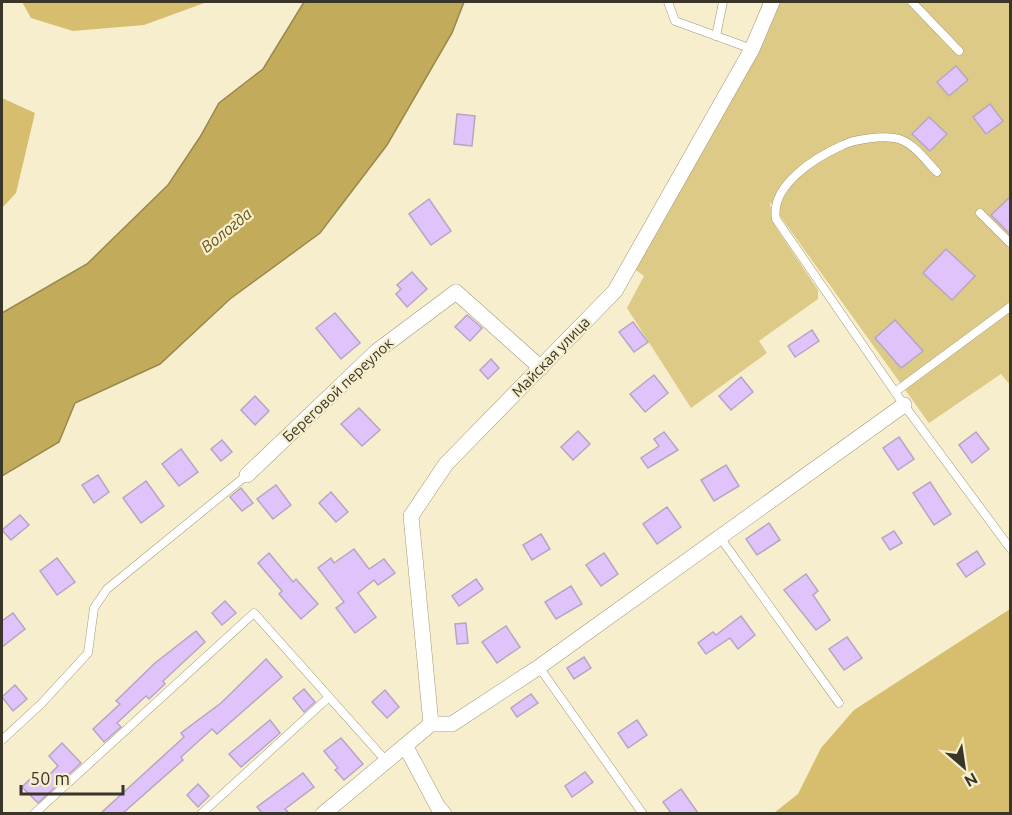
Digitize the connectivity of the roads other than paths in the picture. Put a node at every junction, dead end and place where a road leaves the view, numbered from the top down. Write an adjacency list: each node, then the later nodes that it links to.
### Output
1 (669, 2): 5 (lane)
2 (723, 2): 5 (lane)
3 (772, 2): 6 (street, Майская улица)
4 (912, 2): 7 (lane)
5 (716, 36): 6 (lane)
6 (752, 48): 12 (street, Майская улица)
7 (959, 51)
8 (937, 172): 13 (lane)
9 (980, 213): 10 (lane)
10 (1011, 243)
11 (1011, 307): 13 (lane)
12 (541, 368): 14 (street, Береговой переулок); 20 (street, Майская улица)
13 (900, 399): 15 (street); 16 (lane)
14 (247, 475): 21 (lane)
15 (719, 536): 17 (street); 19 (lane)
16 (1011, 548)
17 (539, 667): 20 (street); 28 (lane)
18 (329, 697): 23 (lane); 24 (lane); 25 (lane)
19 (839, 703)
20 (430, 724): 22 (street)
21 (2, 740)
22 (406, 747): 23 (street); 27 (street)
23 (387, 762): 26 (street)
24 (34, 813)
25 (201, 813)
26 (323, 813)
27 (444, 813)
28 (643, 813)

